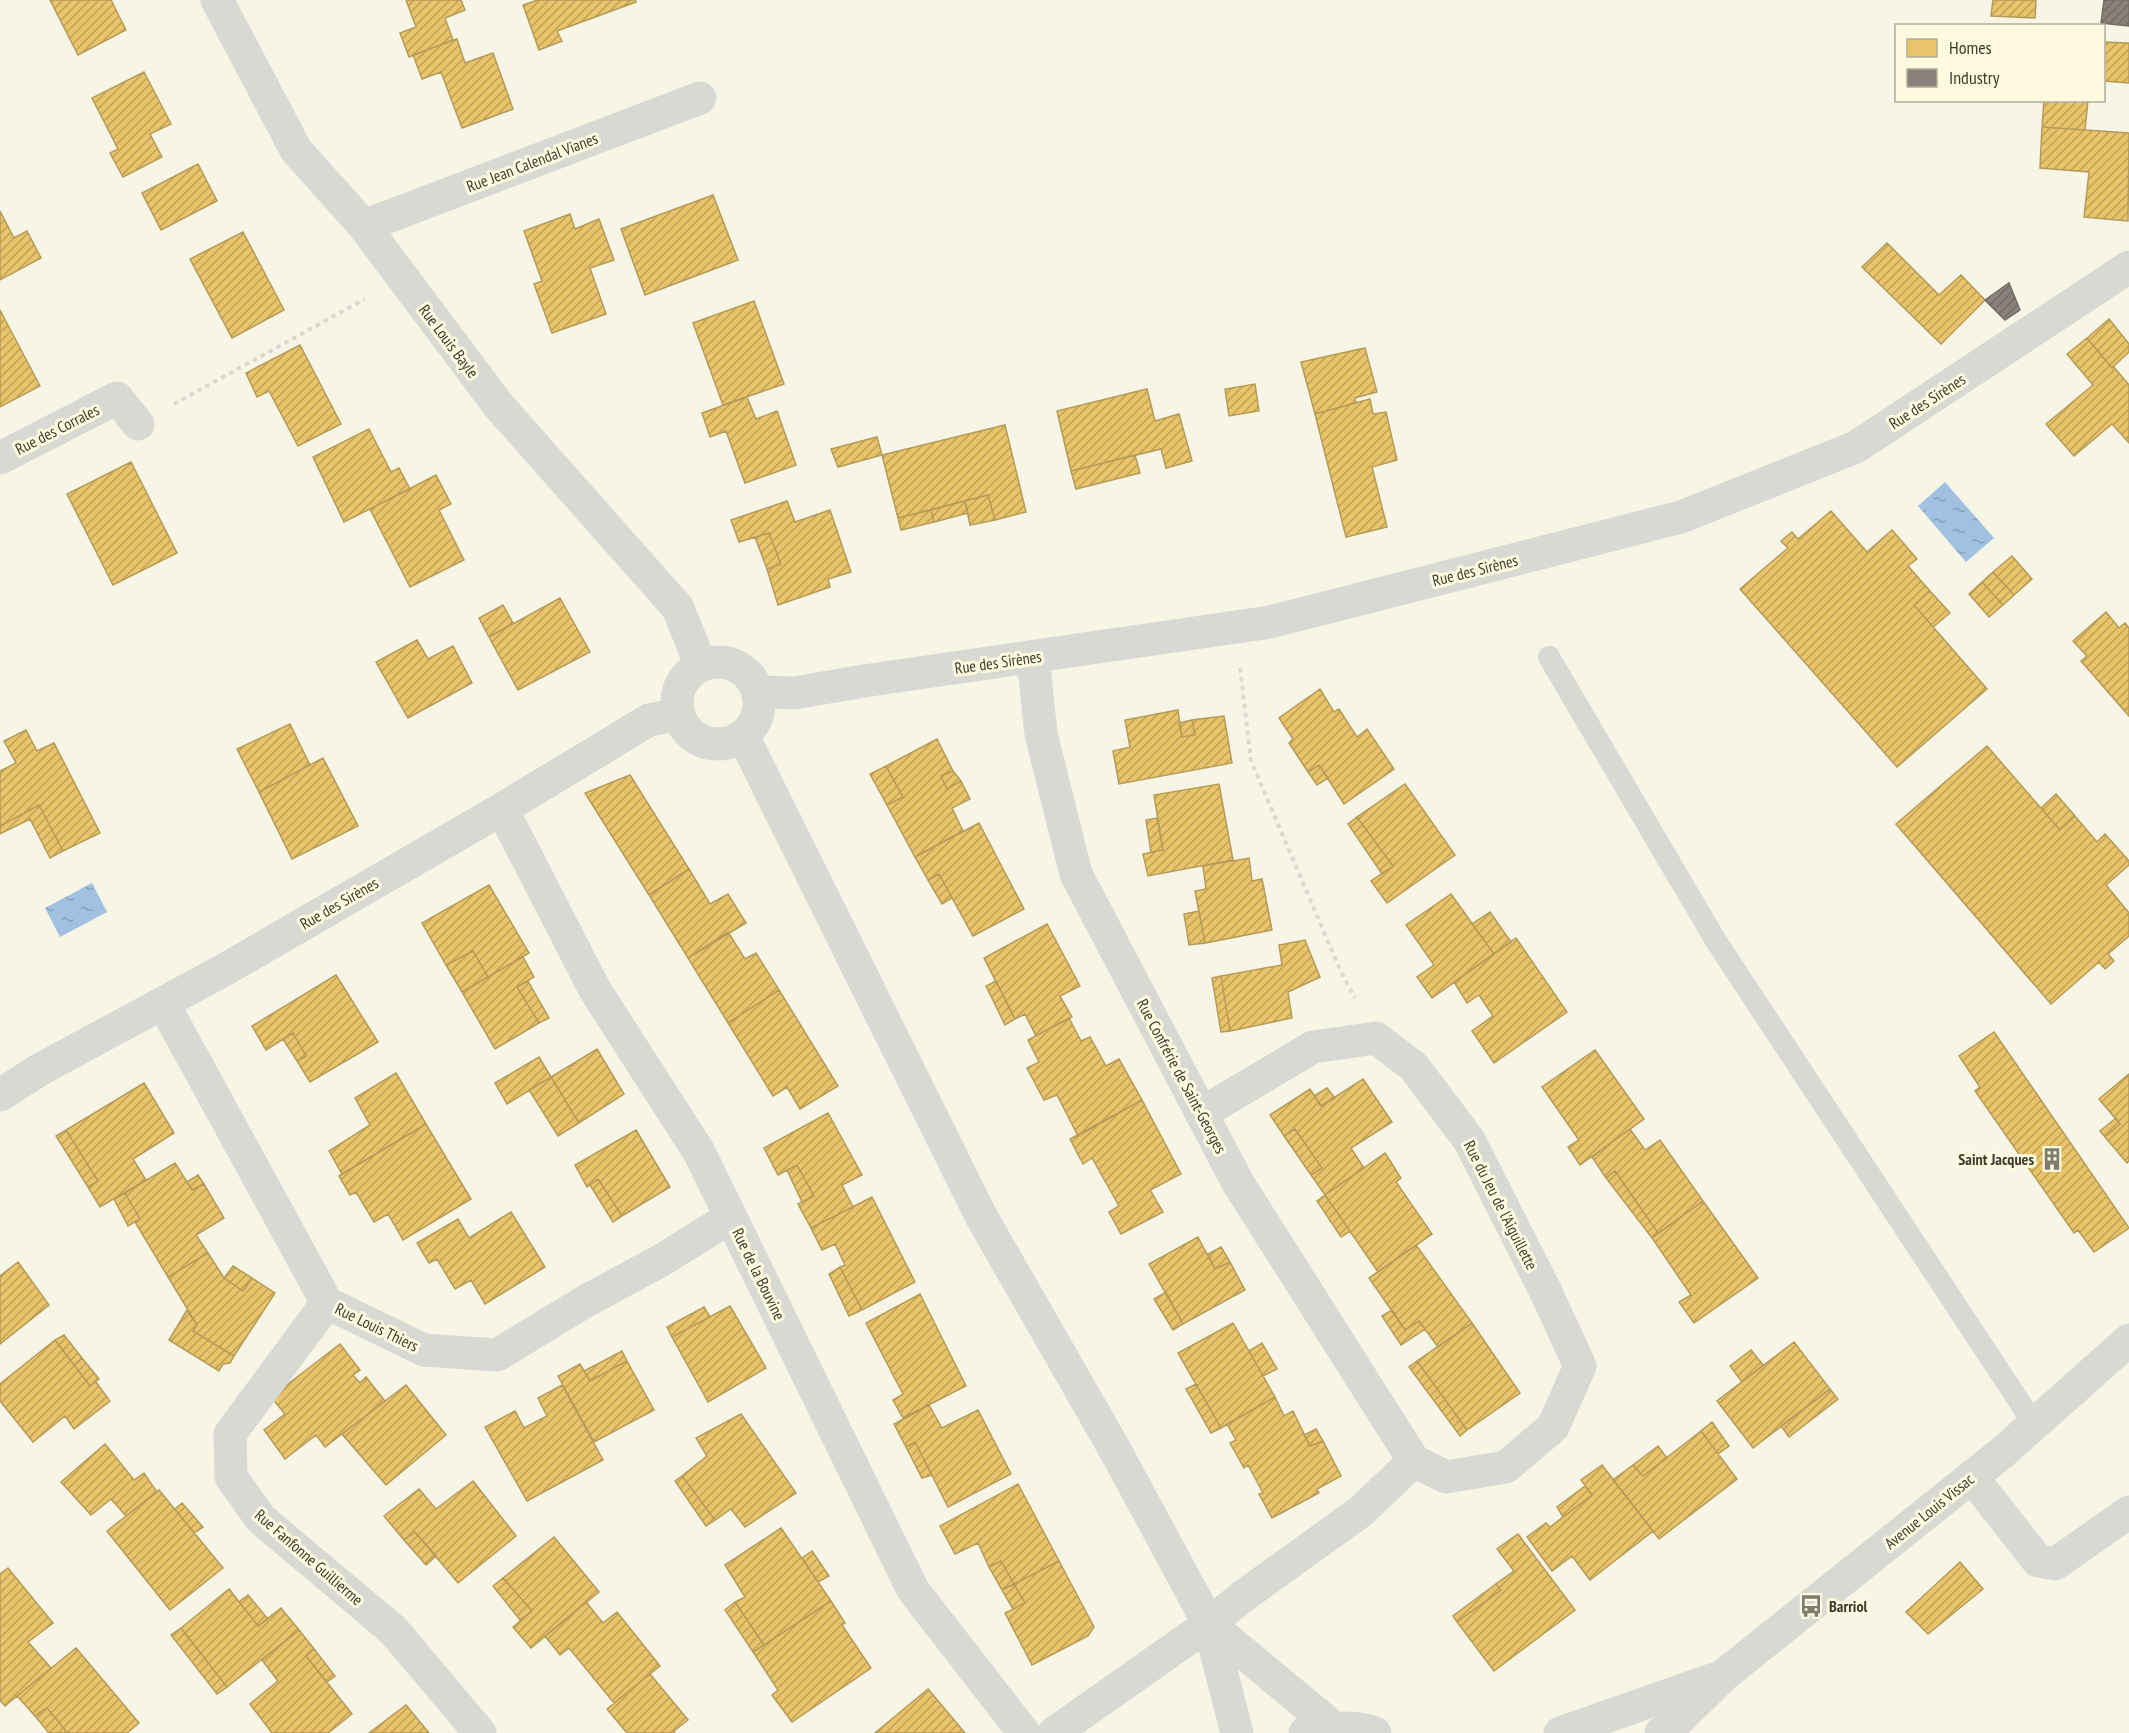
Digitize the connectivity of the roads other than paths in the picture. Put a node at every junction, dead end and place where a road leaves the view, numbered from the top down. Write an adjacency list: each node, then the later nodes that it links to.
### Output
1 (217, 0): 3 (street, Rue Louis Bayle)
2 (700, 98): 3 (street, Rue Jean Calendal Vianes)
3 (364, 226): 9 (street, Rue Louis Bayle)
4 (2129, 267): 7 (street, Rue des Sirènes)
5 (138, 424): 6 (street, Rue des Corrales)
6 (0, 458)
7 (1033, 657): 10 (street, Rue des Sirènes); 16 (street, Rue Confrérie de Saint-Georges)
8 (1549, 657): 20 (lane)
9 (701, 666): 10 (street); 11 (street)
10 (758, 692): 12 (street)
11 (679, 714): 12 (street); 13 (street, Rue des Sirènes)
12 (743, 736): 24 (street)
13 (502, 808): 14 (street, Rue des Sirènes); 17 (street, Rue de la Bouvine)
14 (163, 1003): 15 (street, Rue des Sirènes); 18 (street, Rue Louis Thiers)
15 (5, 1082)
16 (1202, 1113): 21 (street, Rue Confrérie de Saint-Georges); 21 (street, Rue du Jeu de l'Aiguillette)
17 (731, 1217): 18 (street, Rue Louis Thiers); 28 (street, Rue de la Bouvine)
18 (327, 1303): 27 (street, Rue Fanfonne Guillierme)
19 (2129, 1340): 20 (street, Avenue Louis Vissac)
20 (2034, 1424): 22 (street, Avenue Louis Vissac)
21 (1414, 1461): 24 (street)
22 (1972, 1477): 23 (street); 25 (street, Avenue Louis Vissac)
23 (2129, 1512)
24 (1209, 1624): 26 (street); 29 (street); 30 (street)
25 (1724, 1675): 32 (street, Avenue Louis Vissac); 33 (street, Avenue Louis Vissac)
26 (1319, 1730): 31 (street)
27 (480, 1733)
28 (1024, 1733)
29 (1054, 1733)
30 (1237, 1733)
31 (1375, 1733)
32 (1560, 1733)
33 (1661, 1733)

